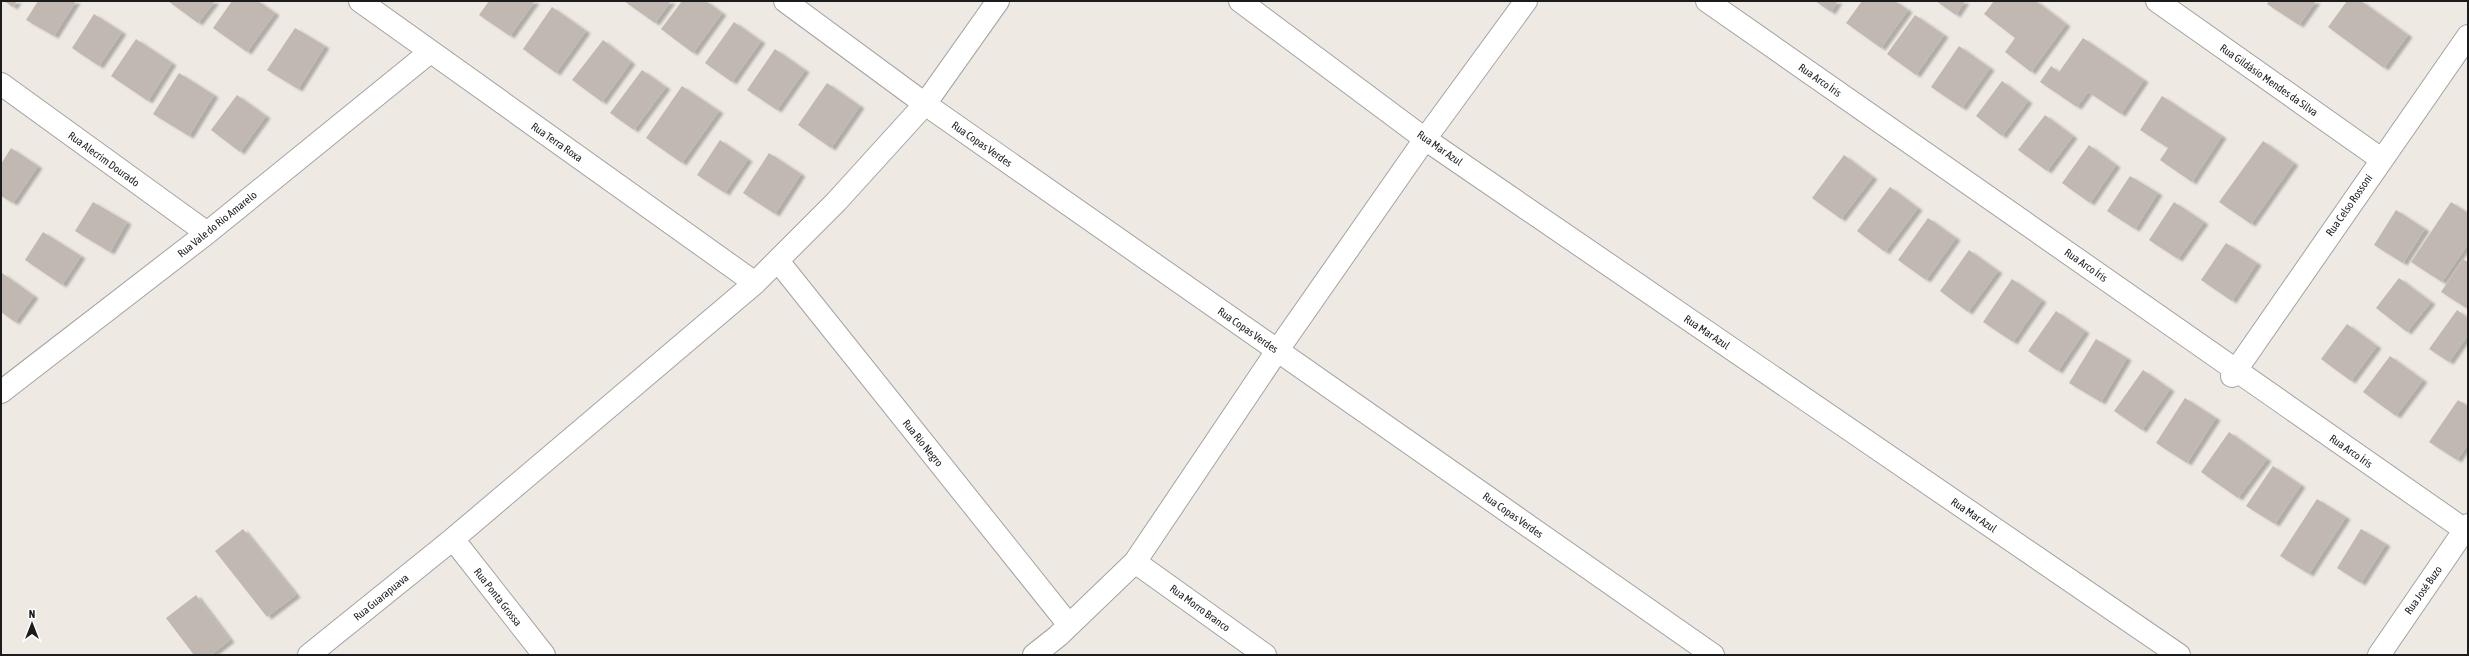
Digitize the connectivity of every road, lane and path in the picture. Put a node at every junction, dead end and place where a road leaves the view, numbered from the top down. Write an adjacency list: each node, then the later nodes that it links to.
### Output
1 (360, 1): 9 (street, Rua Terra Roxa)
2 (785, 1): 11 (street, Rua Copas Verdes)
3 (998, 1): 11 (street, Rua Guarapuava)
4 (1240, 1): 12 (street, Rua Mar Azul)
5 (1526, 1): 12 (street)
6 (1706, 1): 18 (street, Rua Arco Íris)
7 (2157, 1): 13 (street, Rua Gildásio Mendes da Silva)
8 (2468, 36): 13 (street, Rua Celso Rossoni)
9 (430, 52): 14 (street, Rua Vale do Rio Amarelo); 16 (street, Rua Terra Roxa)
10 (1, 84): 14 (street, Rua Alecrim Dourado)
11 (925, 104): 15 (street, Rua Guarapuava); 17 (street, Rua Copas Verdes)
12 (1425, 139): 17 (street); 29 (street, Rua Mar Azul)
13 (2381, 159): 18 (street, Rua Celso Rossoni)
14 (207, 233): 19 (street, Rua Vale do Rio Amarelo)
15 (778, 261): 16 (street, Rua Guarapuava); 23 (street, Rua Rio Negro)
16 (755, 283): 21 (street, Rua Guarapuava)
17 (1277, 350): 22 (street); 28 (street, Rua Copas Verdes)
18 (2234, 373): 20 (street, Rua Arco Íris)
19 (2, 391)
20 (2466, 528): 30 (street, Rua José Buzo)
21 (453, 539): 24 (street, Rua Guarapuava); 25 (street, Rua Ponta Grossa)
22 (1135, 562): 23 (street); 27 (street, Rua Morro Branco)
23 (1069, 625): 26 (street)
24 (309, 655)
25 (544, 655)
26 (1034, 655)
27 (1265, 655)
28 (1713, 655)
29 (2179, 655)
30 (2379, 655)

